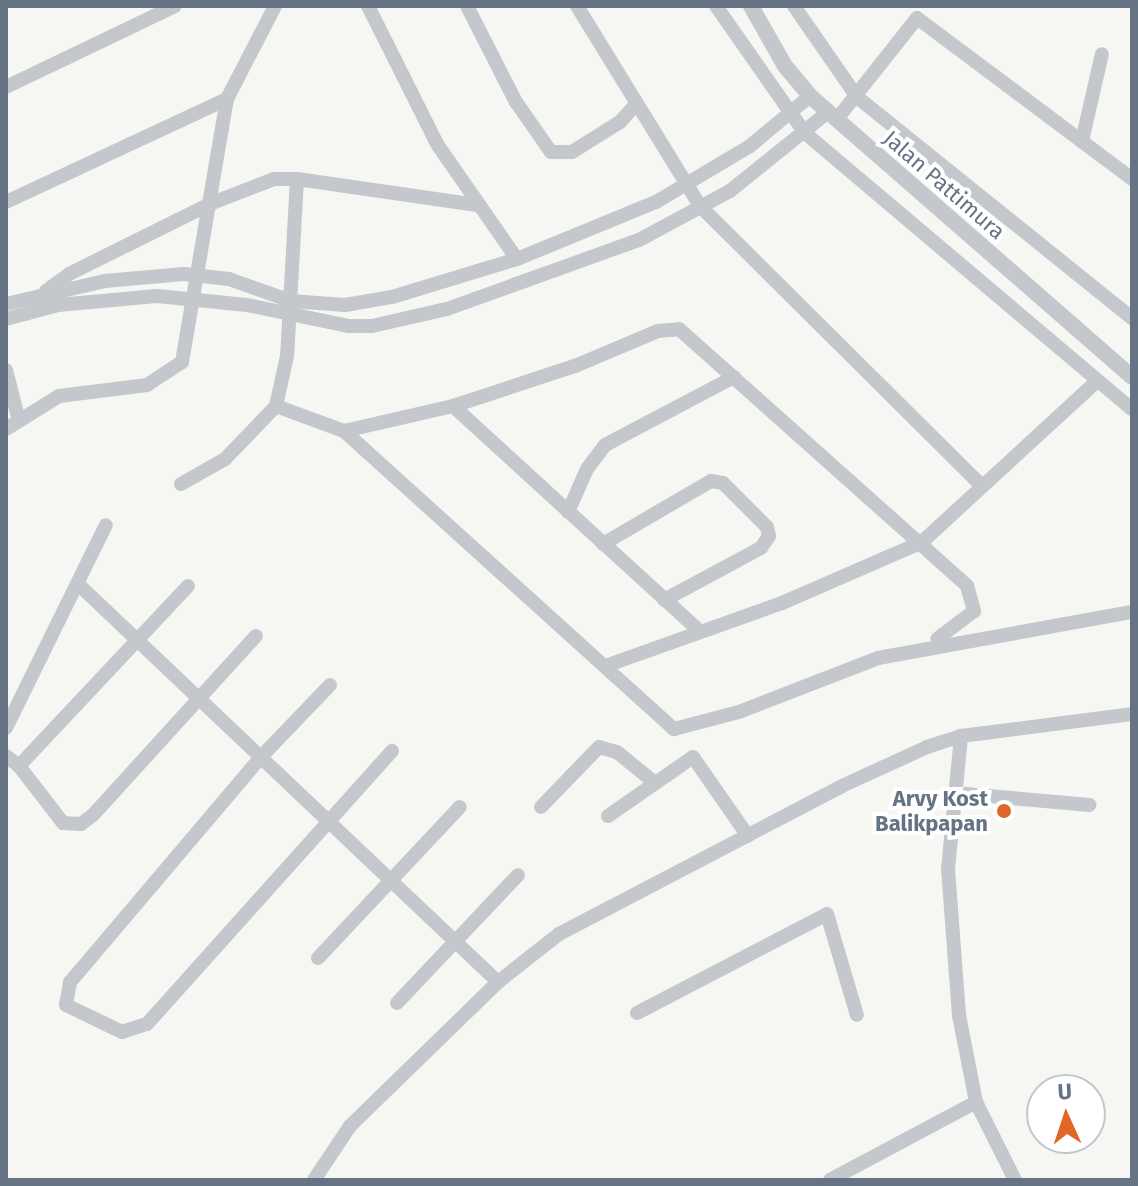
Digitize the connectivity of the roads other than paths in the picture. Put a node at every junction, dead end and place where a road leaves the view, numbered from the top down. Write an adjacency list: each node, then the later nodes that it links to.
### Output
1 (175, 6): 10 (street)
2 (275, 6): 13 (street)
3 (368, 6): 24 (street)
4 (467, 6): 14 (street)
5 (577, 6): 14 (street)
6 (716, 6): 15 (street)
7 (751, 6): 11 (street, Jalan Pattimura)
8 (794, 6): 12 (street)
9 (1102, 54): 18 (street)
10 (6, 87)
11 (810, 96): 15 (street); 16 (street, Jalan Pattimura)
12 (857, 97): 16 (street); 18 (street); 33 (street)
13 (227, 99): 22 (street); 23 (street)
14 (637, 103): 21 (street)
15 (789, 115): 17 (street); 21 (street)
16 (832, 116): 17 (street); 37 (street, Jalan Pattimura)
17 (805, 133): 25 (street); 38 (street)
18 (1082, 141): 20 (street)
19 (297, 179): 23 (street); 24 (street); 31 (street)
20 (1132, 179)
21 (691, 184): 25 (street); 26 (street)
22 (6, 202)
23 (212, 203): 27 (street); 28 (street)
24 (477, 205): 26 (street)
25 (700, 206): 31 (street); 46 (street)
26 (517, 259): 31 (street)
27 (199, 275): 28 (street); 29 (street); 31 (street)
28 (44, 293): 30 (street); 32 (street)
29 (195, 298): 31 (street); 32 (street); 42 (street)
30 (6, 304)
31 (291, 309): 39 (street)
32 (32, 311): 34 (street)
33 (1132, 318)
34 (6, 319)
35 (6, 370): 42 (street)
36 (734, 377): 40 (street); 47 (street); 49 (street)
37 (1132, 377)
38 (1096, 382): 41 (street); 46 (street)
39 (276, 406): 44 (street); 45 (street)
40 (453, 406): 44 (street); 47 (street)
41 (1132, 409)
42 (18, 417): 43 (street)
43 (6, 429)
44 (344, 431): 59 (street)
45 (181, 484)
46 (982, 486): 49 (street)
47 (568, 512): 50 (street)
48 (106, 525): 51 (street)
49 (922, 542): 55 (street); 58 (street)
50 (603, 544): 53 (street); 53 (street)
51 (78, 584): 57 (street); 63 (street)
52 (188, 586): 57 (street)
53 (664, 600): 55 (street)
54 (1132, 612): 58 (street)
55 (699, 631): 59 (street)
56 (256, 636): 61 (street)
57 (136, 638): 61 (street); 68 (street)
58 (921, 647): 59 (street)
59 (608, 665)
60 (330, 685): 67 (street)
61 (196, 696): 67 (street); 68 (street)
62 (1132, 714): 64 (street)
63 (6, 728)
64 (961, 736): 70 (street); 76 (street)
65 (392, 751): 75 (street)
66 (6, 756): 68 (street)
67 (261, 757): 75 (street); 75 (street)
68 (19, 766)
69 (655, 783): 73 (street); 74 (street); 76 (street)
70 (955, 793): 71 (street); 85 (street)
71 (1089, 805)
72 (460, 807): 78 (street)
73 (541, 807)
74 (608, 816)
75 (326, 819): 78 (street)
76 (748, 836): 81 (street)
77 (518, 875): 79 (street)
78 (390, 879): 79 (street); 80 (street)
79 (454, 941): 81 (street); 82 (street)
80 (318, 958)
81 (498, 982): 86 (street)
82 (397, 1003)
83 (637, 1013): 84 (street)
84 (857, 1015)
85 (976, 1102): 87 (street); 88 (street)
86 (314, 1180)
87 (830, 1180)
88 (1015, 1180)

